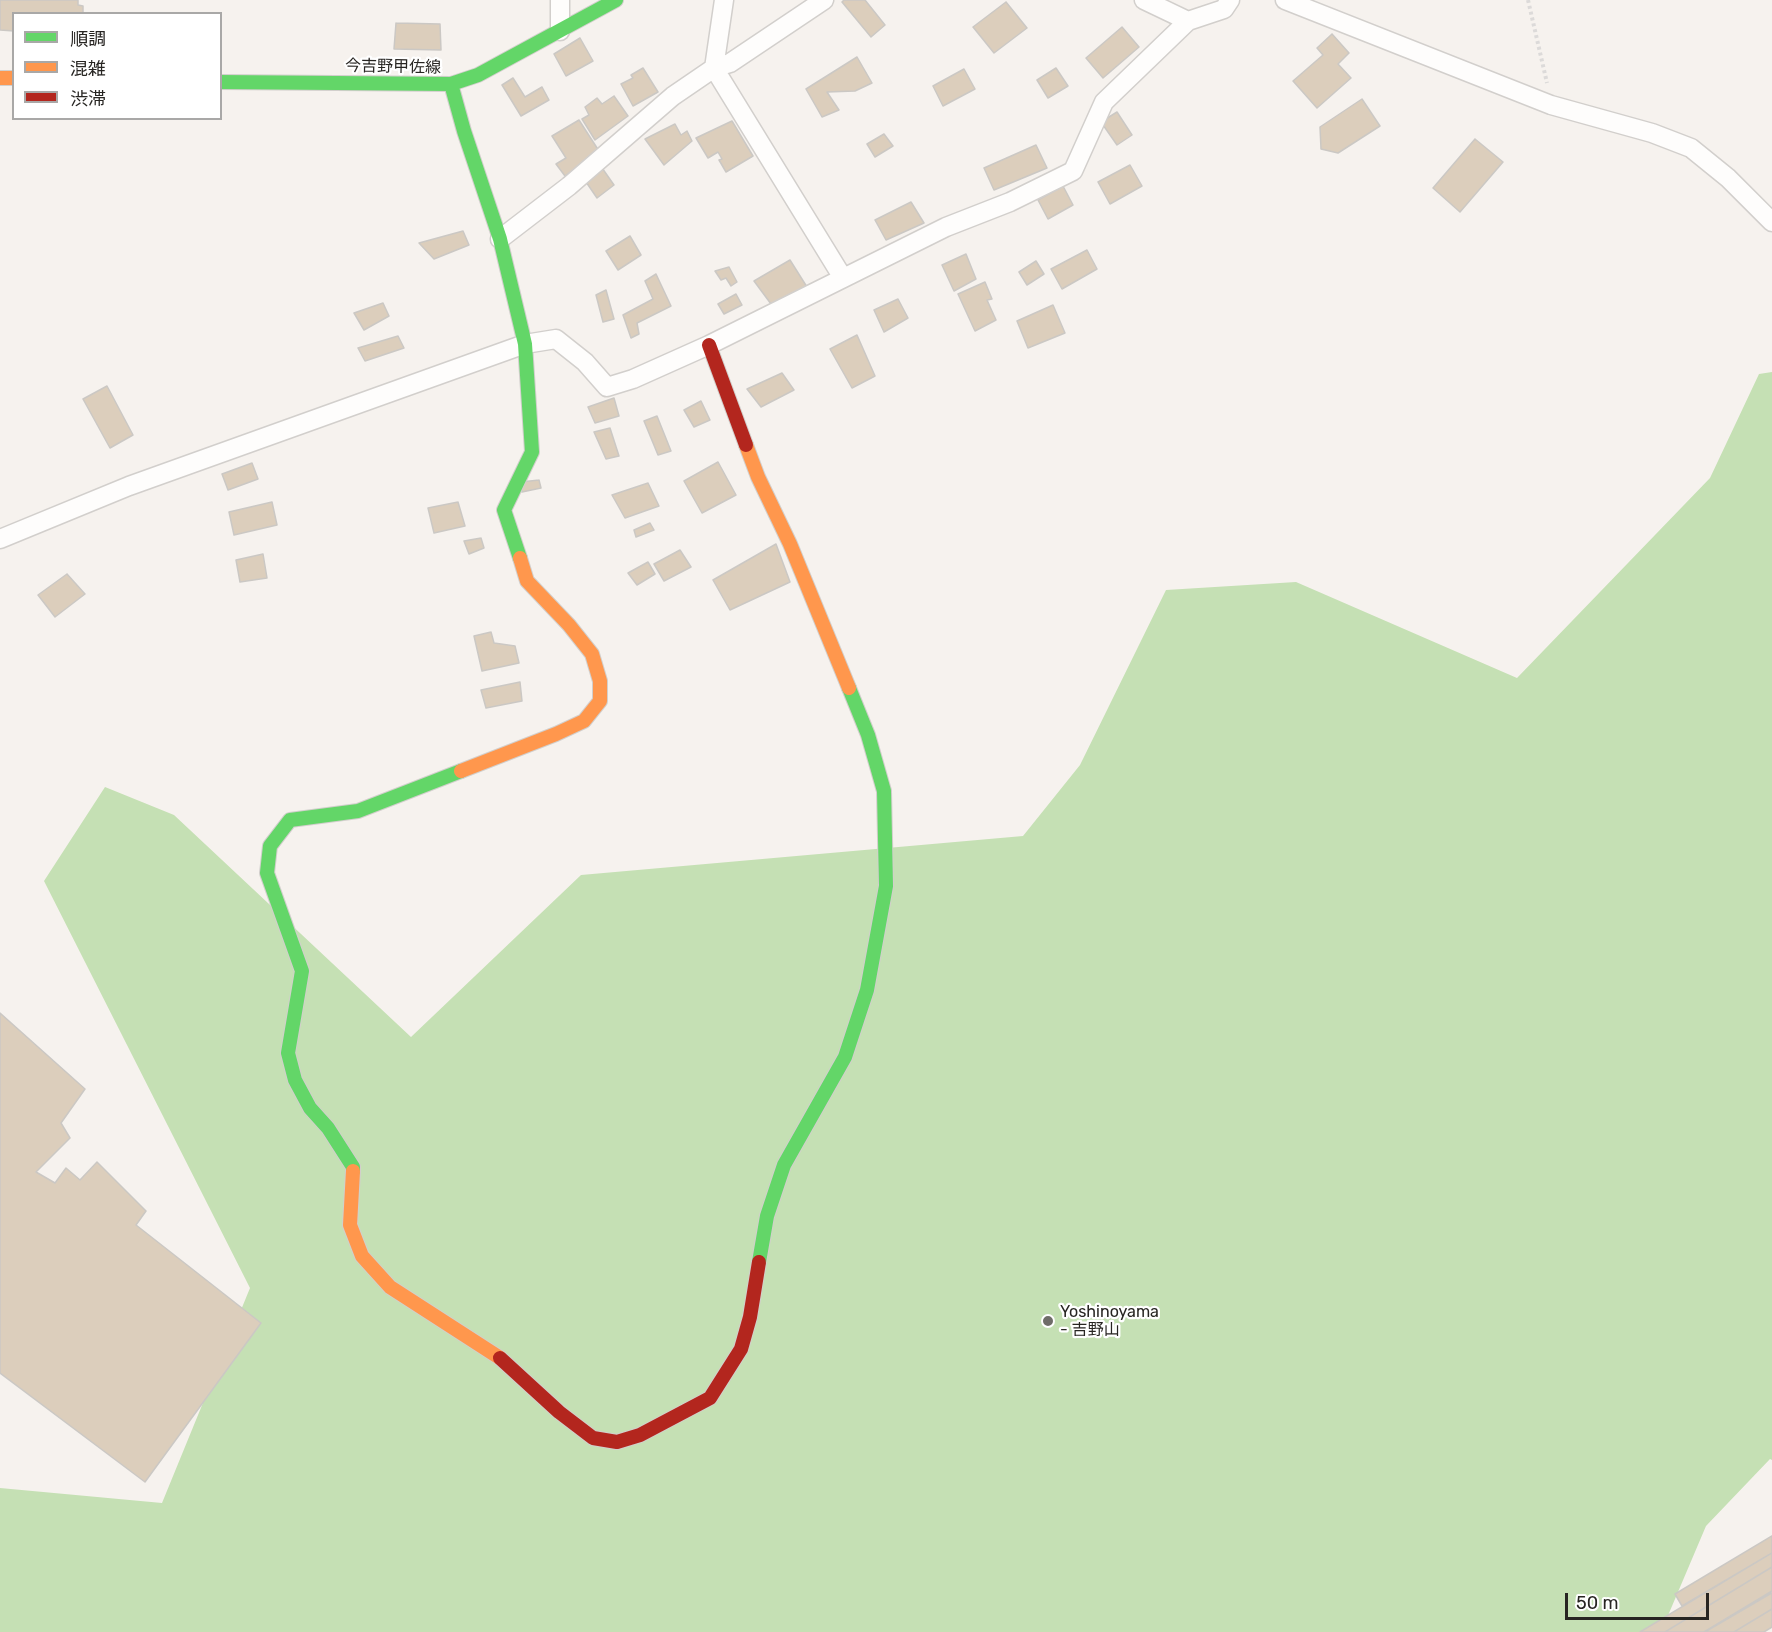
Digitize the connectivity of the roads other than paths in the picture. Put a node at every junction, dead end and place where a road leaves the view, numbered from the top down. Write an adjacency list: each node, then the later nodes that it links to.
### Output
1 (560, 0): 9 (street)
2 (616, 0): 9 (street, 今吉野甲佐線)
3 (724, 0): 10 (street)
4 (824, 0): 10 (street)
5 (1144, 0): 8 (street)
6 (1230, 0): 8 (street)
7 (1285, 0): 13 (street)
8 (1188, 21): 15 (street)
9 (560, 31): 12 (street, 今吉野甲佐線)
10 (714, 68): 14 (street); 15 (street)
11 (222, 81): 12 (street, 今吉野甲佐線)
12 (451, 84): 14 (street)
13 (1772, 222)
14 (500, 239): 16 (street)
15 (843, 278): 17 (street)
16 (525, 344): 17 (street); 17 (street); 18 (street)
17 (709, 345)
18 (0, 539)

